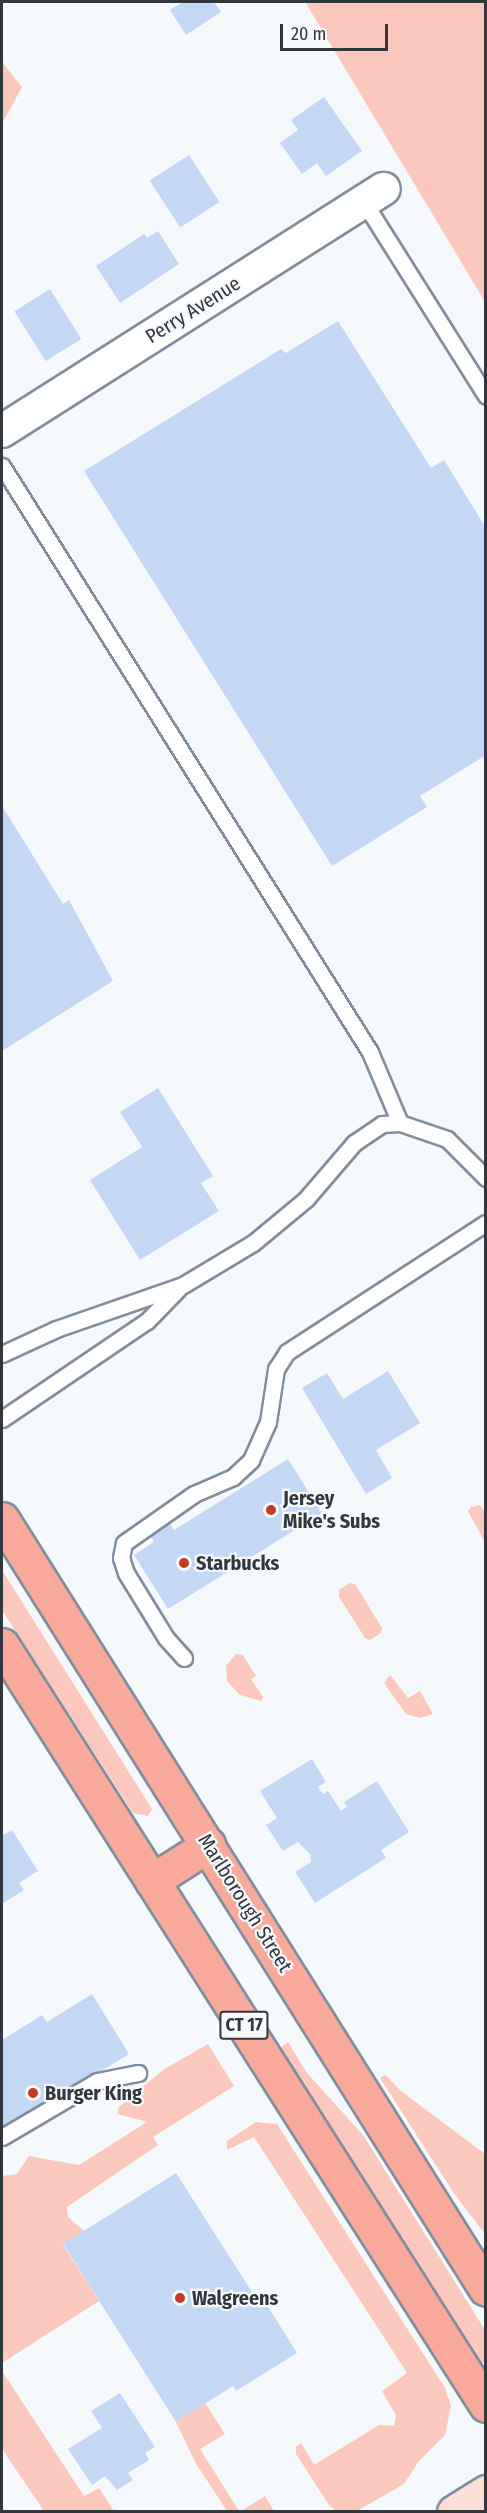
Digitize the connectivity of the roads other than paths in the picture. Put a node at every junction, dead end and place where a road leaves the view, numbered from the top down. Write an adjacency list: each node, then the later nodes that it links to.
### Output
1 (374, 195): 2 (lane); 3 (street, Perry Avenue)
2 (486, 396)
3 (2, 431)
4 (2, 466): 5 (lane)
5 (399, 1123): 6 (lane); 8 (lane)
6 (486, 1178)
7 (486, 1223): 13 (lane)
8 (183, 1285): 9 (lane); 10 (lane)
9 (2, 1354)
10 (2, 1419)
11 (2, 1519): 14 (highway, Marlborough Street)
12 (2, 1646): 15 (highway, CT 17)
13 (184, 1658)
14 (208, 1845): 15 (highway); 18 (highway, Marlborough Street)
15 (152, 1881): 21 (highway, CT 17)
16 (138, 2073): 17 (lane)
17 (2, 2137)
18 (436, 2209): 19 (highway); 20 (highway, Marlborough Street)
19 (486, 2259)
20 (486, 2289)
21 (486, 2405)
22 (486, 2492): 23 (main road)
23 (454, 2511)

